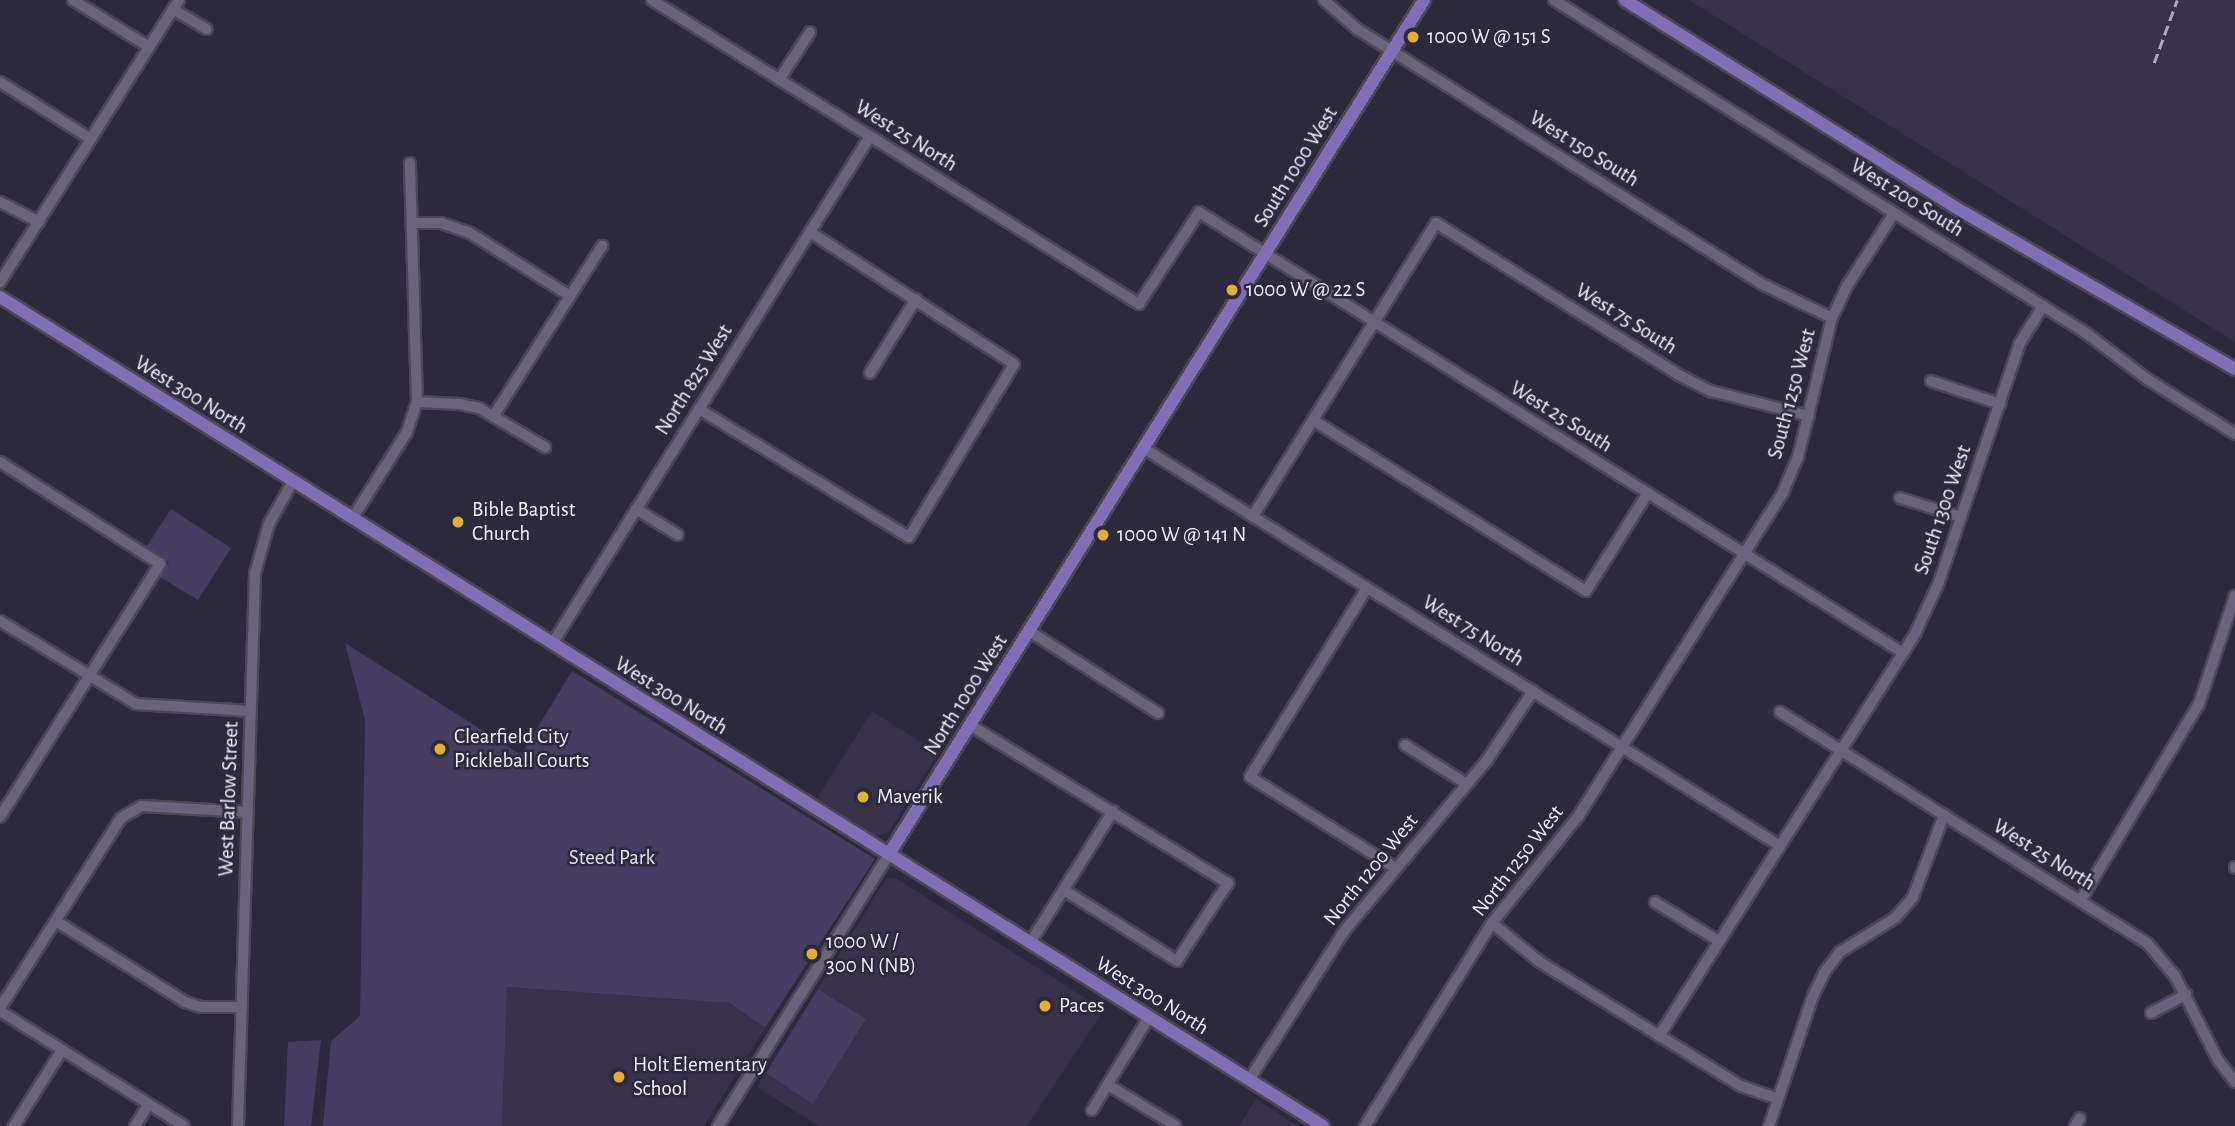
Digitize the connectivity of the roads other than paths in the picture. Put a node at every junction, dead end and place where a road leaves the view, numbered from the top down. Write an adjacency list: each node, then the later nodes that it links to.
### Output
1 (73, 0): 10 (street)
2 (652, 0): 12 (street, West 25 North)
3 (1324, 0): 11 (street, West 150 South)
4 (1424, 0): 11 (main road, South 1000 West)
5 (1554, 0): 19 (street, West 200 South)
6 (1625, 0): 33 (main road)
7 (176, 4): 8 (street); 10 (street)
8 (206, 29)
9 (810, 32): 12 (street)
10 (149, 47): 15 (street)
11 (1392, 51): 24 (main road, South 1000 West); 30 (street, West 150 South)
12 (779, 80): 14 (street, West 25 North)
13 (0, 82): 15 (street)
14 (870, 136): 18 (street, West 25 North); 22 (street, North 825 West)
15 (91, 139): 20 (street)
16 (410, 163): 21 (street)
17 (0, 202): 20 (street)
18 (1199, 212): 24 (street, West 25 South)
19 (1894, 213): 29 (street, West 200 South); 30 (street, South 1250 West)
20 (38, 222): 25 (street)
21 (412, 223): 26 (street); 36 (street)
22 (810, 232): 28 (street); 38 (street, North 825 West)
23 (602, 246): 26 (street)
24 (1265, 254): 31 (street, West 25 South); 32 (main road, South 1000 West)
25 (0, 282)
26 (570, 296): 39 (street)
27 (0, 297): 46 (main road, West 300 North)
28 (916, 299): 34 (street); 38 (street)
29 (2043, 306): 37 (street, South 1300 West); 42 (street, West 200 South)
30 (1832, 318): 40 (street, South 1250 West)
31 (1374, 323): 40 (street, West 75 South); 41 (street); 47 (street, West 25 South)
32 (1202, 355): 44 (main road, North 1000 West)
33 (2235, 369)
34 (870, 373)
35 (1931, 381): 37 (street)
36 (418, 402): 39 (street); 52 (street)
37 (2000, 404): 51 (street, South 1300 West)
38 (699, 409): 49 (street, North 825 West)
39 (494, 415): 43 (street)
40 (1809, 416): 54 (street, South 1250 West)
41 (1313, 420): 47 (street); 50 (street)
42 (2235, 434)
43 (545, 447)
44 (1144, 449): 50 (street, West 75 North); 59 (main road, North 1000 West)
45 (0, 462): 62 (street)
46 (293, 481): 52 (main road, West 300 North); 64 (street, West Barlow Street)
47 (1648, 493): 54 (street, West 25 South)
48 (1900, 498): 51 (street)
49 (636, 509): 53 (street); 60 (street, North 825 West)
50 (1253, 516): 55 (street, West 75 North)
51 (1961, 517): 61 (street, South 1300 West)
52 (352, 519): 60 (main road, West 300 North)
53 (678, 535)
54 (1744, 553): 57 (street, South 1250 West); 61 (street, West 25 South)
55 (1367, 588): 63 (street, West 75 North); 78 (street)
56 (2235, 596): 80 (street)
57 (1703, 619): 69 (street, North 1250 West)
58 (1, 625): 62 (street)
59 (1030, 631): 66 (street); 67 (main road, North 1000 West)
60 (552, 644): 77 (main road, West 300 North)
61 (1903, 653): 70 (street, South 1300 West)
62 (90, 677): 64 (street); 75 (street)
63 (1533, 691): 69 (street, West 75 North); 71 (street, North 1200 West)
64 (251, 711): 73 (street, West Barlow Street)
65 (1780, 712): 70 (street, West 25 North)
66 (1158, 713)
67 (970, 725): 72 (street); 77 (main road, North 1000 West)
68 (1405, 745): 71 (street)
69 (1622, 747): 76 (street, West 75 North); 83 (street, North 1250 West)
70 (1841, 750): 74 (street, West 25 North); 76 (street, South 1300 West)
71 (1467, 784): 78 (street, North 1200 West)
72 (1113, 811): 79 (street); 79 (street)
73 (248, 812): 82 (street); 87 (street, West Barlow Street)
74 (1944, 815): 80 (street, West 25 North); 96 (street)
75 (0, 817)
76 (1780, 846): 84 (street, South 1300 West)
77 (889, 854): 85 (main road, West 300 North); 103 (street, North 1000 West)
78 (1396, 869): 93 (street, North 1200 West)
79 (1064, 890): 85 (street)
80 (2080, 901): 86 (street, West 25 North)
81 (1655, 902): 84 (street)
82 (56, 920): 87 (street); 88 (street)
83 (1492, 923): 91 (street); 106 (street, North 1250 West)
84 (1719, 941): 91 (street, South 1300 West)
85 (1030, 943): 90 (main road, West 300 North)
86 (2186, 994): 89 (street); 94 (street, West 25 North)
87 (242, 1007): 102 (street, West Barlow Street)
88 (0, 1009): 92 (street)
89 (2151, 1013)
90 (1149, 1017): 93 (main road, West 300 North); 95 (street)
91 (1659, 1035): 96 (street)
92 (62, 1050): 97 (street); 99 (street)
93 (1249, 1080): 105 (main road, West 300 North)
94 (2235, 1082)
95 (1108, 1085): 98 (street); 104 (street)
96 (1778, 1099): 107 (street)
97 (149, 1104): 100 (street); 101 (street)
98 (1092, 1111)
99 (14, 1126)
100 (135, 1126)
101 (184, 1126)
102 (238, 1126)
103 (718, 1126)
104 (1176, 1126)
105 (1324, 1126)
106 (1365, 1126)
107 (1769, 1126)

